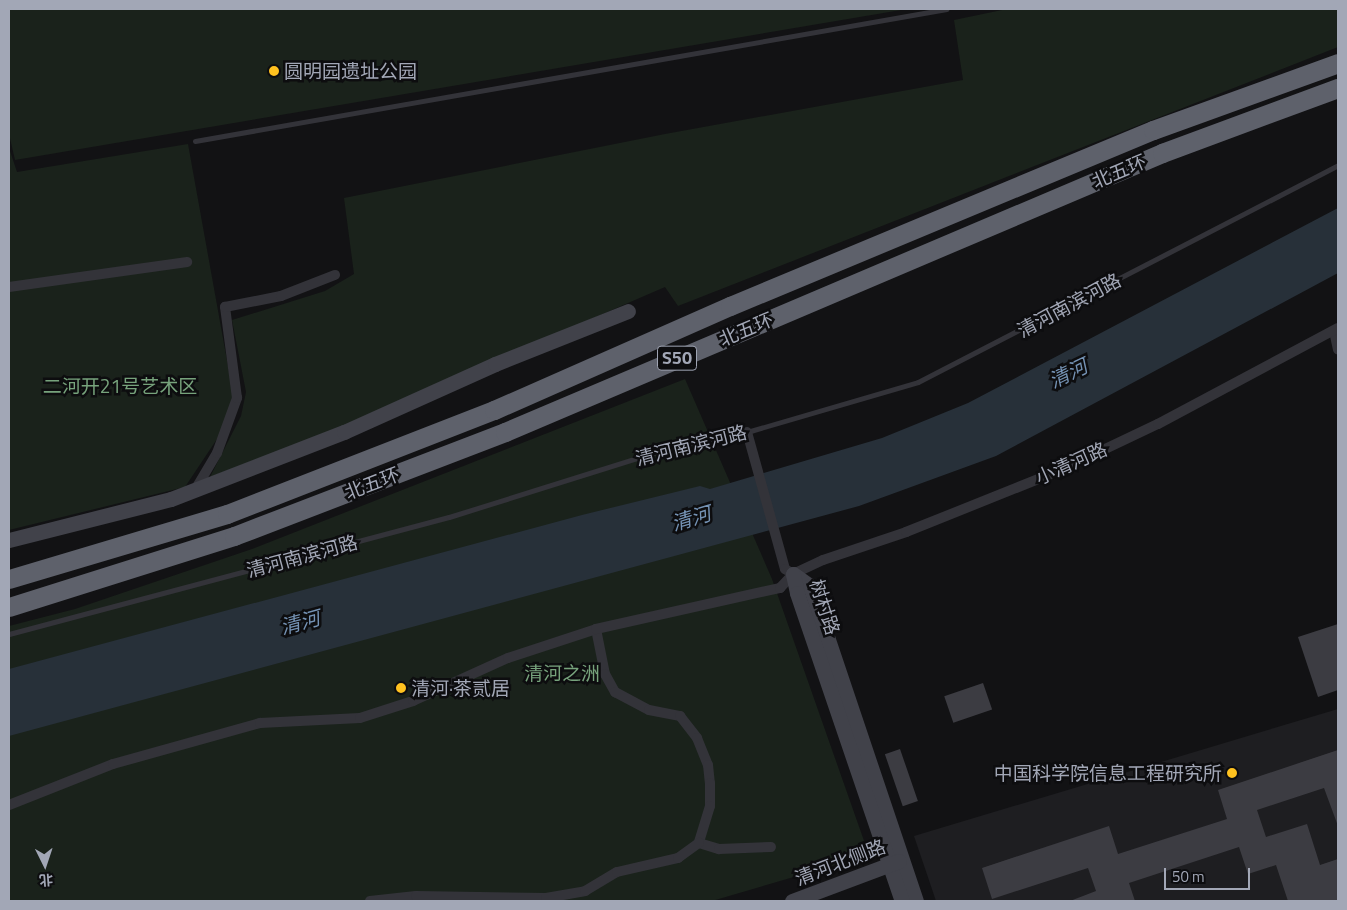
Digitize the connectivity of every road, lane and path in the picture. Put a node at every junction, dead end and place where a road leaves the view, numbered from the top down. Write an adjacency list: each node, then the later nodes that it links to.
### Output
1 (947, 9): 4 (lane)
2 (1338, 63): 16 (highway, 北五环 / S50)
3 (1338, 88): 17 (highway, 北五环 / S50)
4 (195, 141)
5 (1338, 165): 12 (lane, 清河南滨河路)
6 (187, 262): 8 (street)
7 (335, 275): 13 (street)
8 (9, 287)
9 (628, 310): 13 (street)
10 (1336, 330): 11 (street); 15 (street, 小清河路)
11 (1338, 350)
12 (747, 432): 15 (street); 19 (lane, 清河南滨河路)
13 (195, 490): 14 (street)
14 (9, 540)
15 (794, 574): 18 (street, 小清河路); 23 (street, 树村路)
16 (9, 579)
17 (9, 607)
18 (596, 629): 20 (street, 小清河路); 21 (street)
19 (9, 634)
20 (9, 804)
21 (699, 843): 22 (street); 24 (street)
22 (771, 847)
23 (896, 863): 25 (street, 清河北侧路); 26 (street, 树村路); 27 (street, 树村路)
24 (370, 901)
25 (792, 901)
26 (902, 901)
27 (916, 901)

